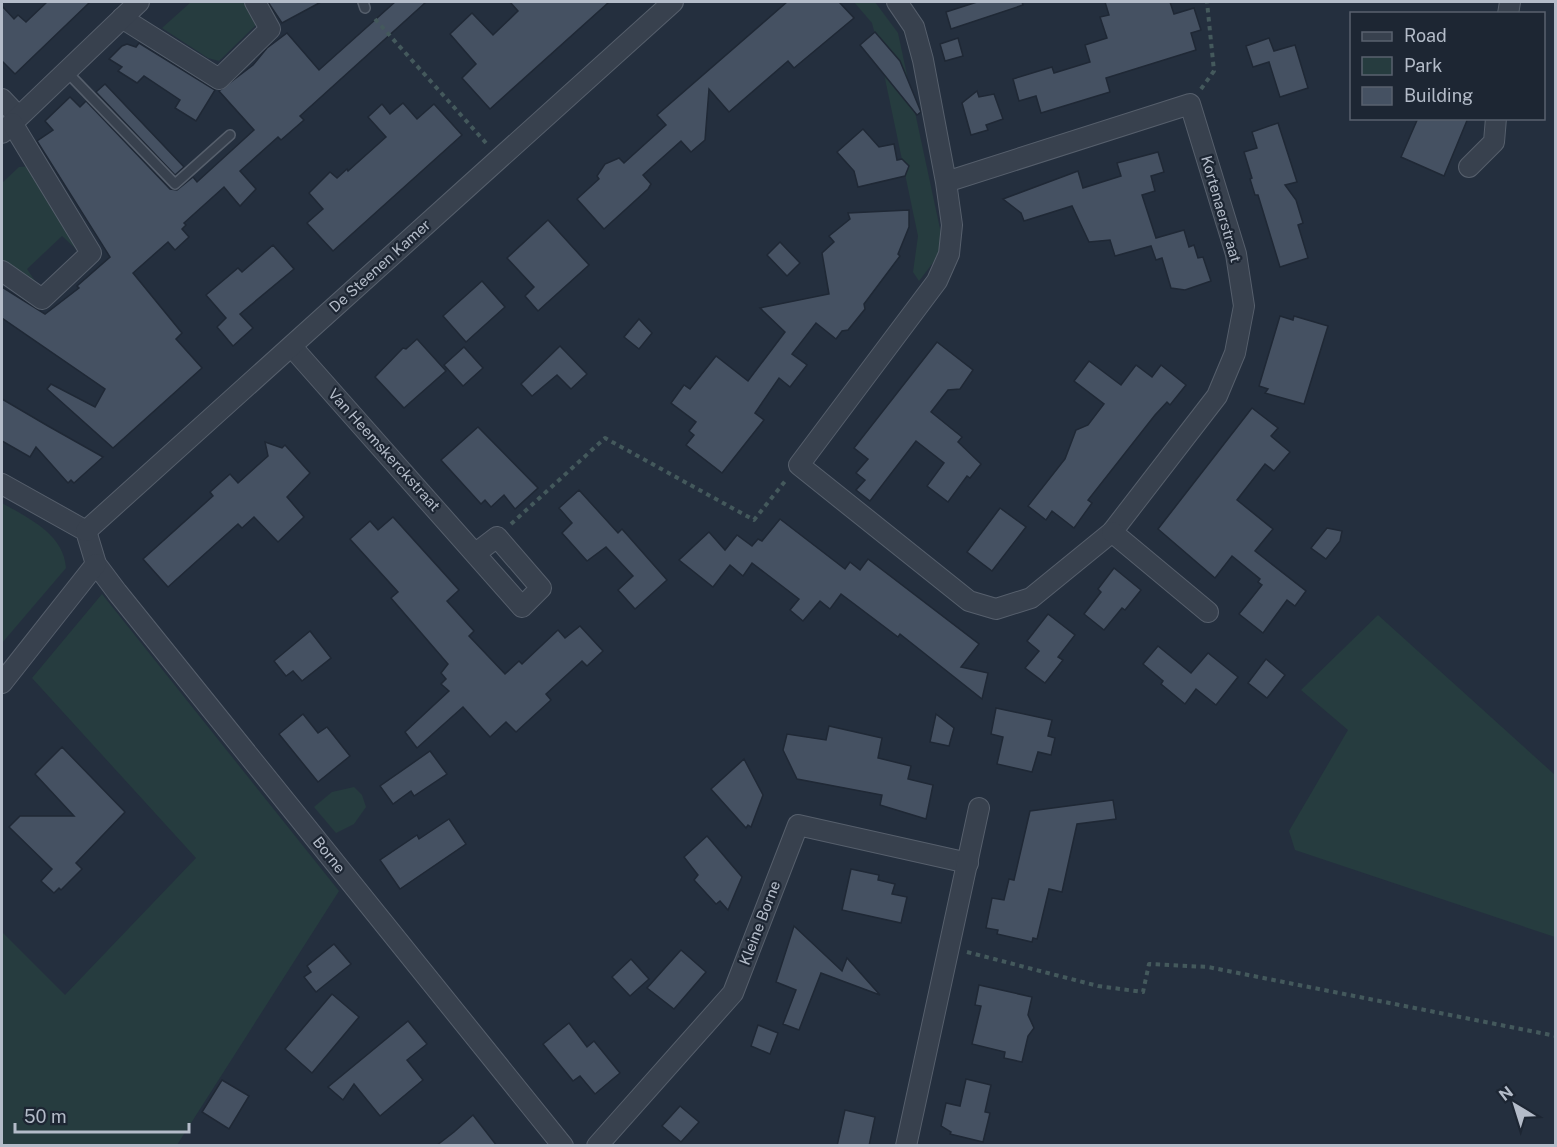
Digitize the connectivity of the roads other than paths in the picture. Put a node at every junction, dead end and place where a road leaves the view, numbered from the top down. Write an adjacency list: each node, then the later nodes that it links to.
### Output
1 (139, 2): 5 (street)
2 (255, 2): 5 (street)
3 (673, 2): 14 (street, De Steenen Kamer)
4 (897, 2): 12 (street)
5 (122, 18): 6 (street)
6 (66, 71): 9 (street); 10 (lane)
7 (2, 99): 9 (street)
8 (1496, 120): 11 (street)
9 (11, 124): 13 (street)
10 (230, 135)
11 (1469, 167)
12 (946, 182): 17 (street, Kortenaerstraat); 17 (street, Kortenaerstraat)
13 (2, 271)
14 (292, 347): 16 (street, De Steenen Kamer); 18 (street, Van Heemskerckstraat)
15 (2, 484): 16 (street)
16 (86, 531): 19 (street)
17 (1112, 532): 20 (street)
18 (476, 553): 18 (street, Van Heemskerckstraat)
19 (96, 564): 21 (street); 24 (street, Borne)
20 (1208, 612)
21 (2, 683)
22 (979, 808): 23 (street)
23 (968, 863): 25 (street, Kleine Borne); 26 (street)
24 (563, 1146)
25 (597, 1146)
26 (906, 1146)

